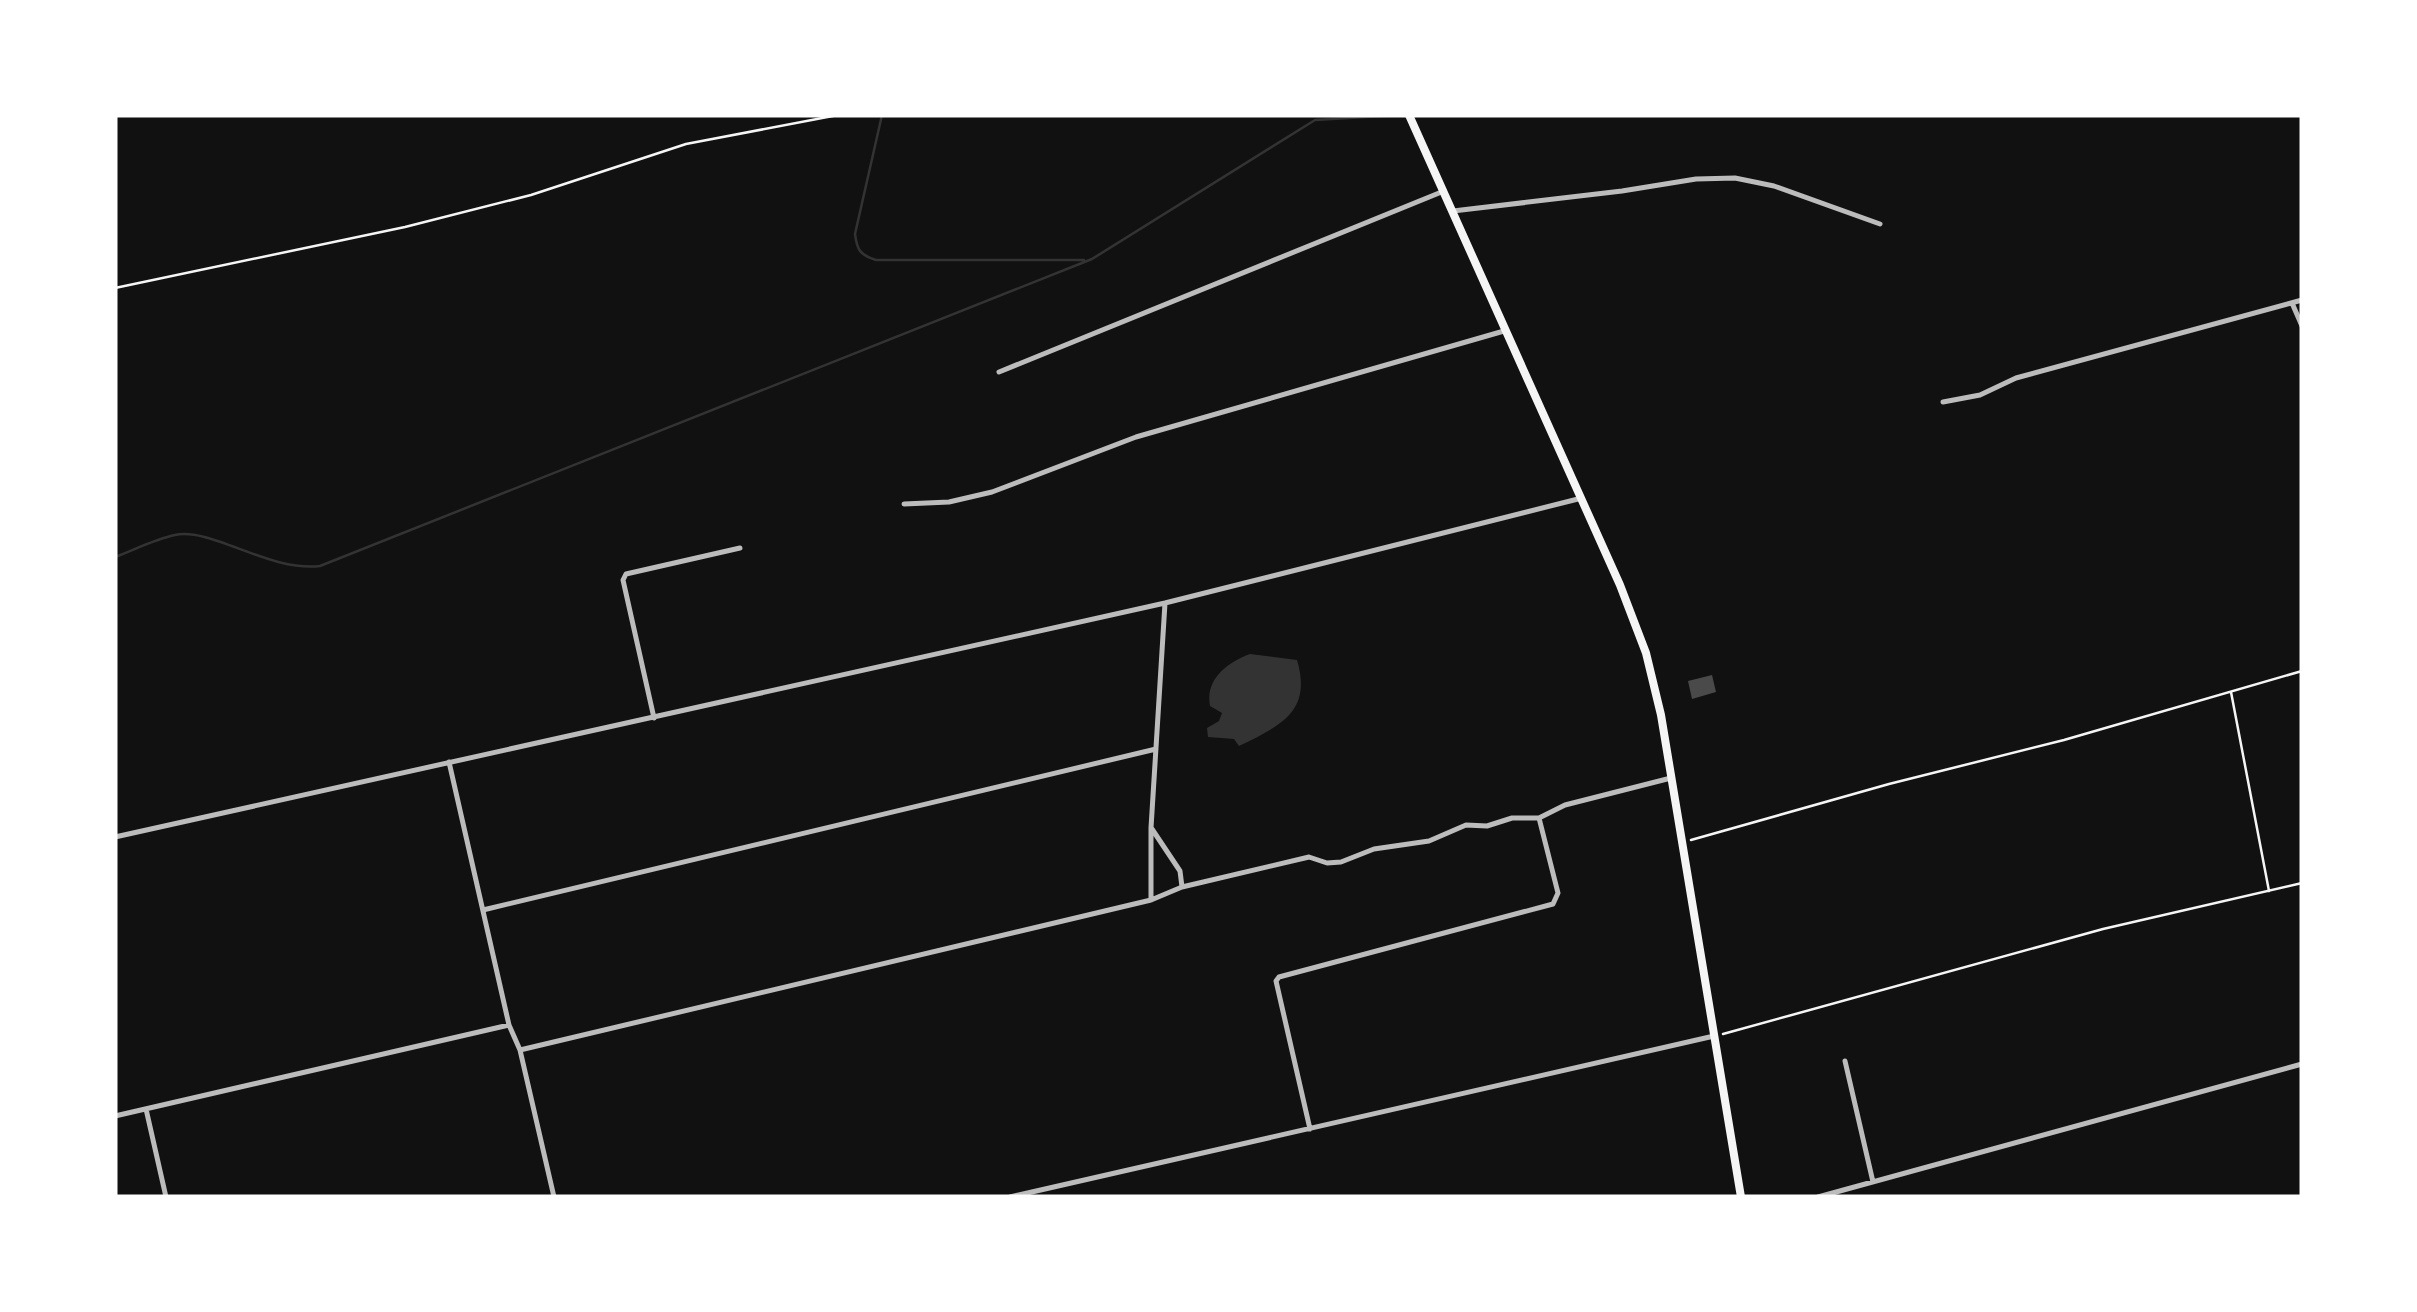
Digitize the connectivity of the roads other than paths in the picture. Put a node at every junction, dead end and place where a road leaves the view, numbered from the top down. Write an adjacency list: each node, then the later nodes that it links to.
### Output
1 (1409, 115): 2 (main road)
2 (1444, 191): 3 (main road); 9 (street)
3 (1453, 210): 4 (street); 8 (main road)
4 (1880, 224)
5 (2302, 300): 6 (street)
6 (2292, 303): 7 (street); 10 (street)
7 (2302, 326)
8 (1507, 330): 11 (main road); 12 (street)
9 (999, 372)
10 (1943, 402)
11 (1582, 498): 14 (street); 18 (main road)
12 (904, 504)
13 (740, 548): 15 (street)
14 (1166, 604): 15 (street); 16 (street)
15 (654, 718): 17 (street)
16 (1156, 750): 20 (street); 24 (street)
17 (449, 762): 21 (street); 24 (street)
18 (1671, 778): 19 (street); 26 (main road)
19 (1539, 818): 22 (street); 32 (street)
20 (1151, 828): 22 (street); 23 (street)
21 (115, 838)
22 (1182, 887): 23 (street)
23 (1151, 900): 27 (street)
24 (482, 910): 25 (street)
25 (508, 1025): 27 (street); 30 (street)
26 (1714, 1036): 32 (street); 37 (main road)
27 (520, 1050): 35 (street)
28 (1845, 1062): 33 (street)
29 (2302, 1064): 33 (street)
30 (146, 1109): 31 (street); 34 (street)
31 (115, 1116)
32 (1310, 1130): 36 (street)
33 (1874, 1182): 38 (street)
34 (166, 1197)
35 (554, 1197)
36 (1010, 1197)
37 (1741, 1197)
38 (1818, 1197)

